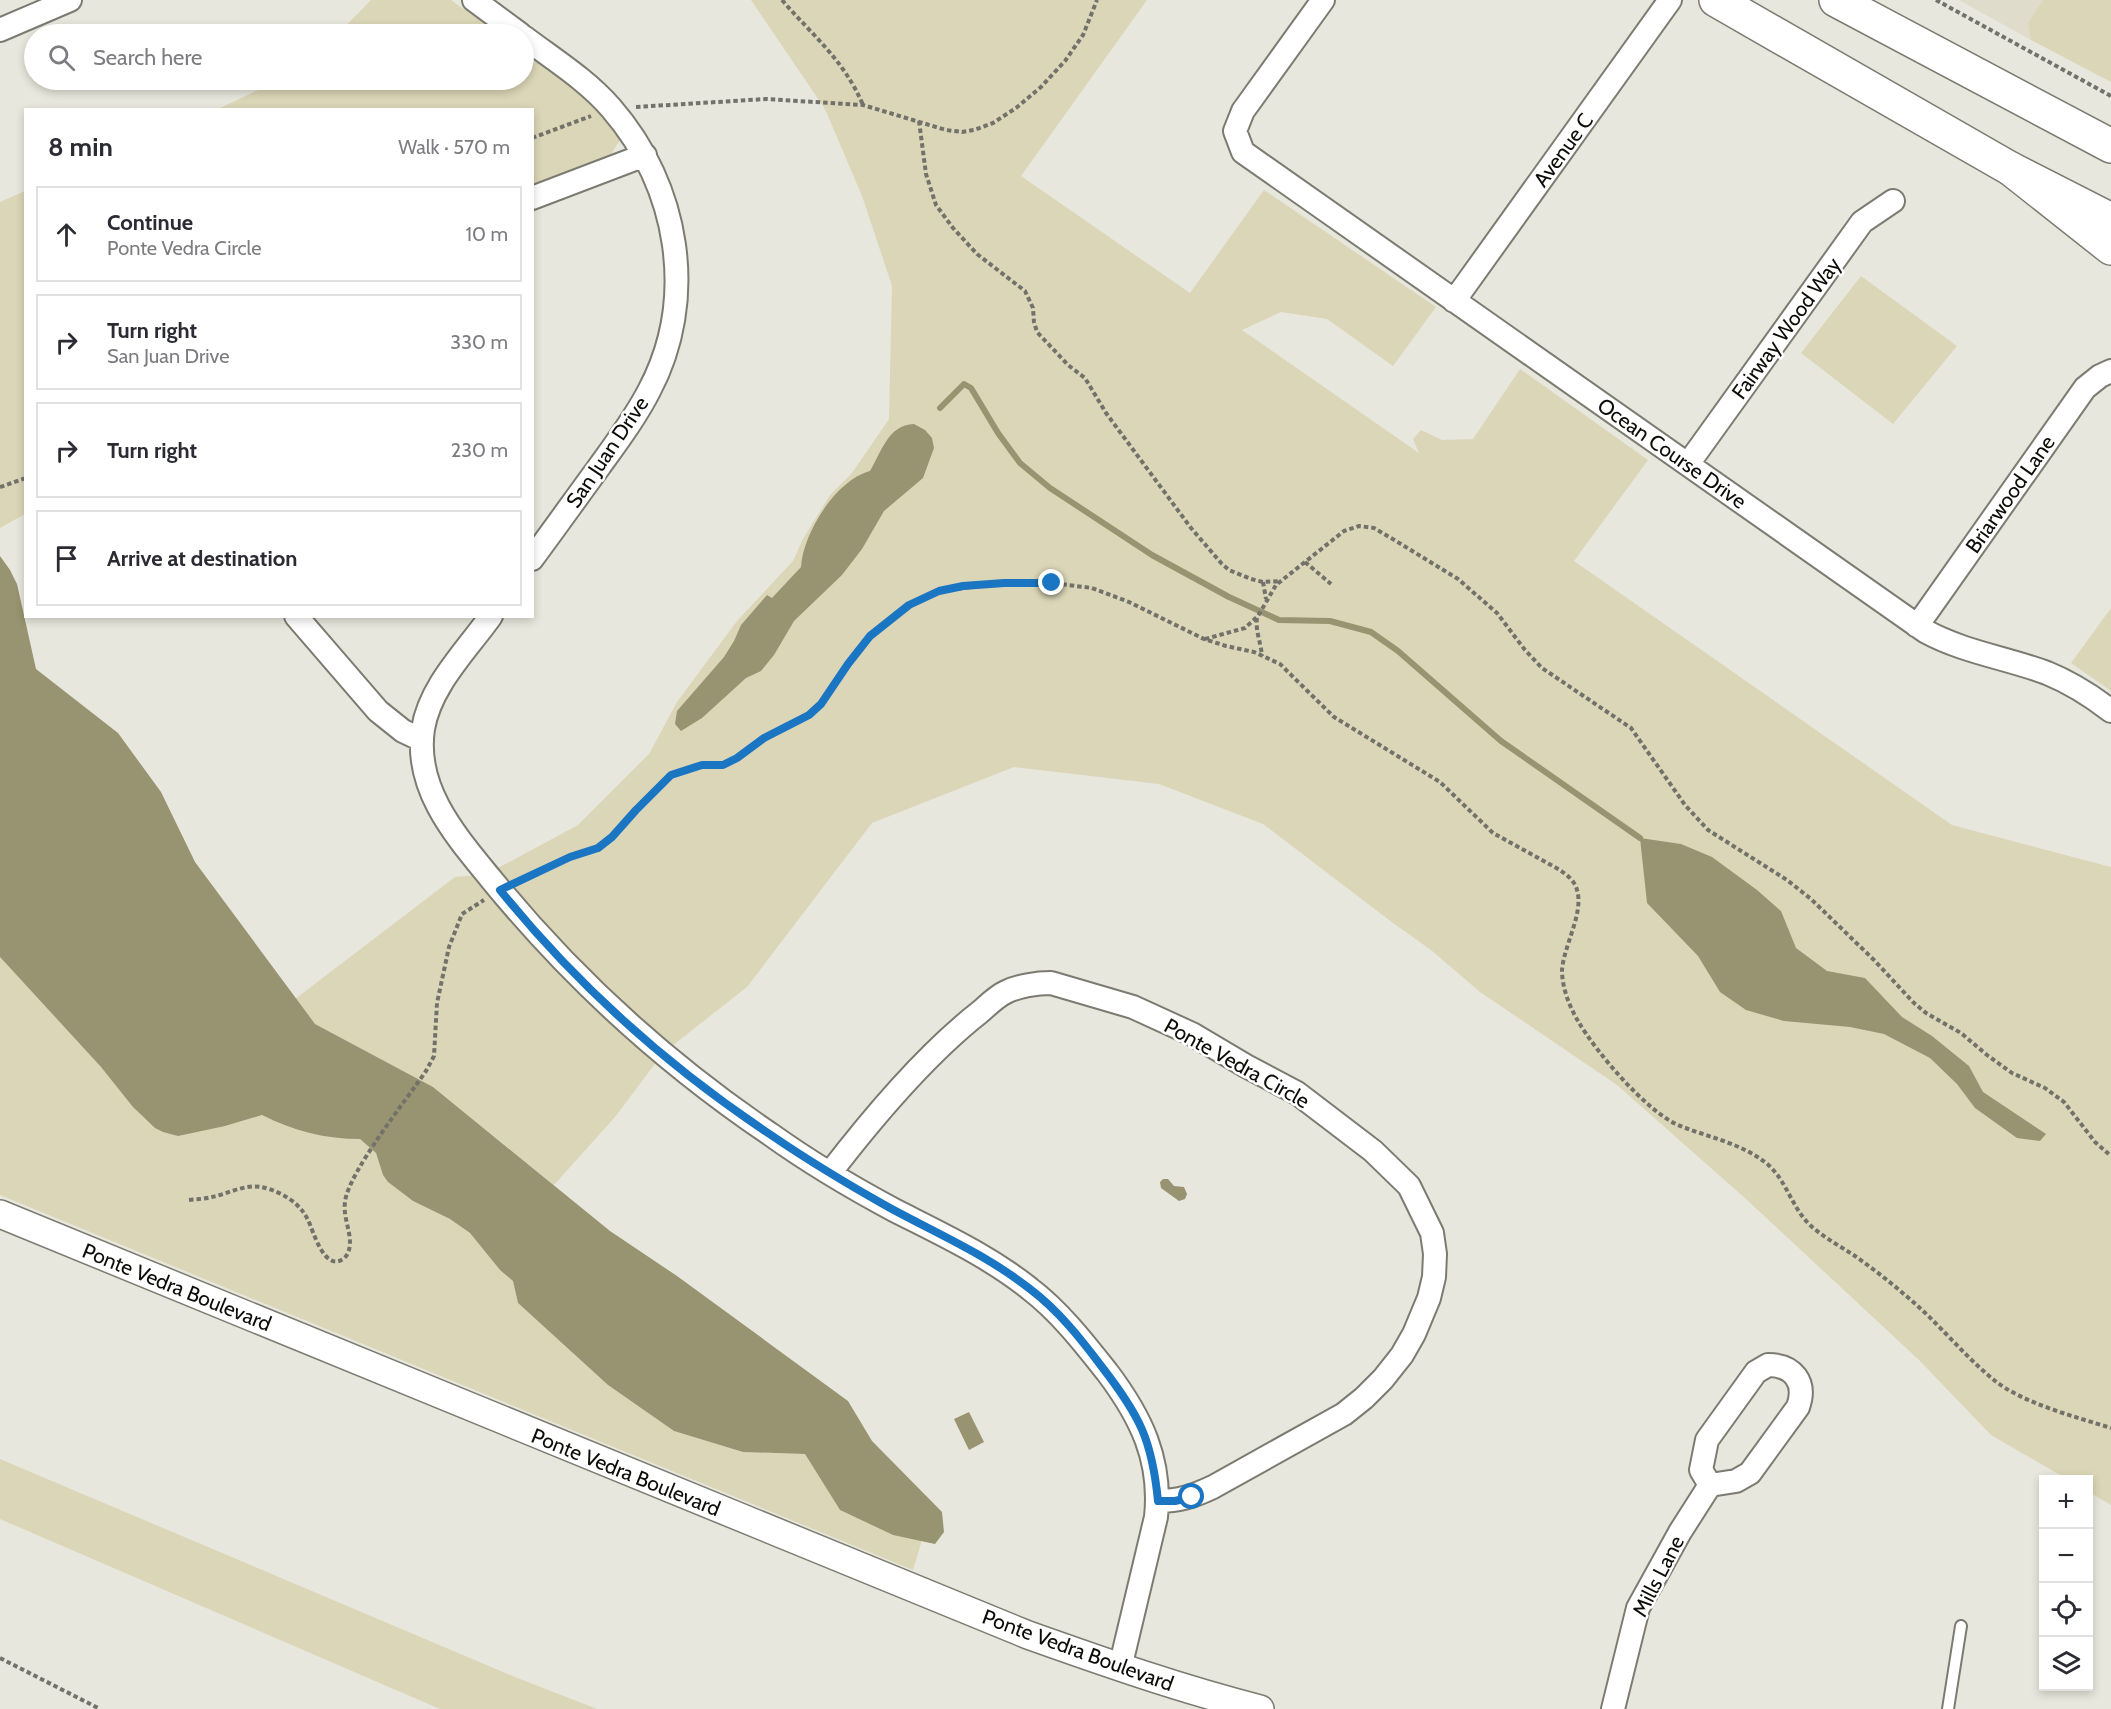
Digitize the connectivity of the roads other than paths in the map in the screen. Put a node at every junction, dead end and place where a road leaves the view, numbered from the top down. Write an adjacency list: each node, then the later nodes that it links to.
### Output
1 (69, 0): 8 (street)
2 (474, 0): 7 (street, San Juan Drive)
3 (1323, 0): 17 (street, Ocean Course Drive)
4 (1670, 0): 17 (street, Avenue C)
5 (1716, 0): 12 (main road)
6 (1836, 0): 10 (main road)
7 (506, 24)
8 (0, 30)
9 (534, 45): 11 (street, San Juan Drive)
10 (2111, 146)
11 (645, 155): 13 (street); 20 (street, San Juan Drive)
12 (2011, 170): 15 (main road); 16 (main road)
13 (534, 197)
14 (1893, 201): 19 (street, Fairway Wood Way)
15 (2111, 220)
16 (2111, 248)
17 (1454, 301): 19 (street, Ocean Course Drive)
18 (2111, 371): 23 (street, Briarwood Lane)
19 (1688, 464): 23 (street, Ocean Course Drive)
20 (534, 556)
21 (298, 618): 25 (street)
22 (489, 618): 25 (street)
23 (1917, 626): 24 (street, Ocean Course Drive)
24 (2111, 711)
25 (422, 740): 26 (street)
26 (830, 1173): 29 (street); 29 (street, Ponte Vedra Circle)
27 (0, 1214): 31 (street, Ponte Vedra Boulevard)
28 (1710, 1485): 28 (street); 33 (street, Mills Lane)
29 (1158, 1501): 31 (street)
30 (1961, 1626): 34 (lane)
31 (1120, 1668): 32 (street, Ponte Vedra Boulevard)
32 (1260, 1709)
33 (1613, 1709)
34 (1948, 1709)

